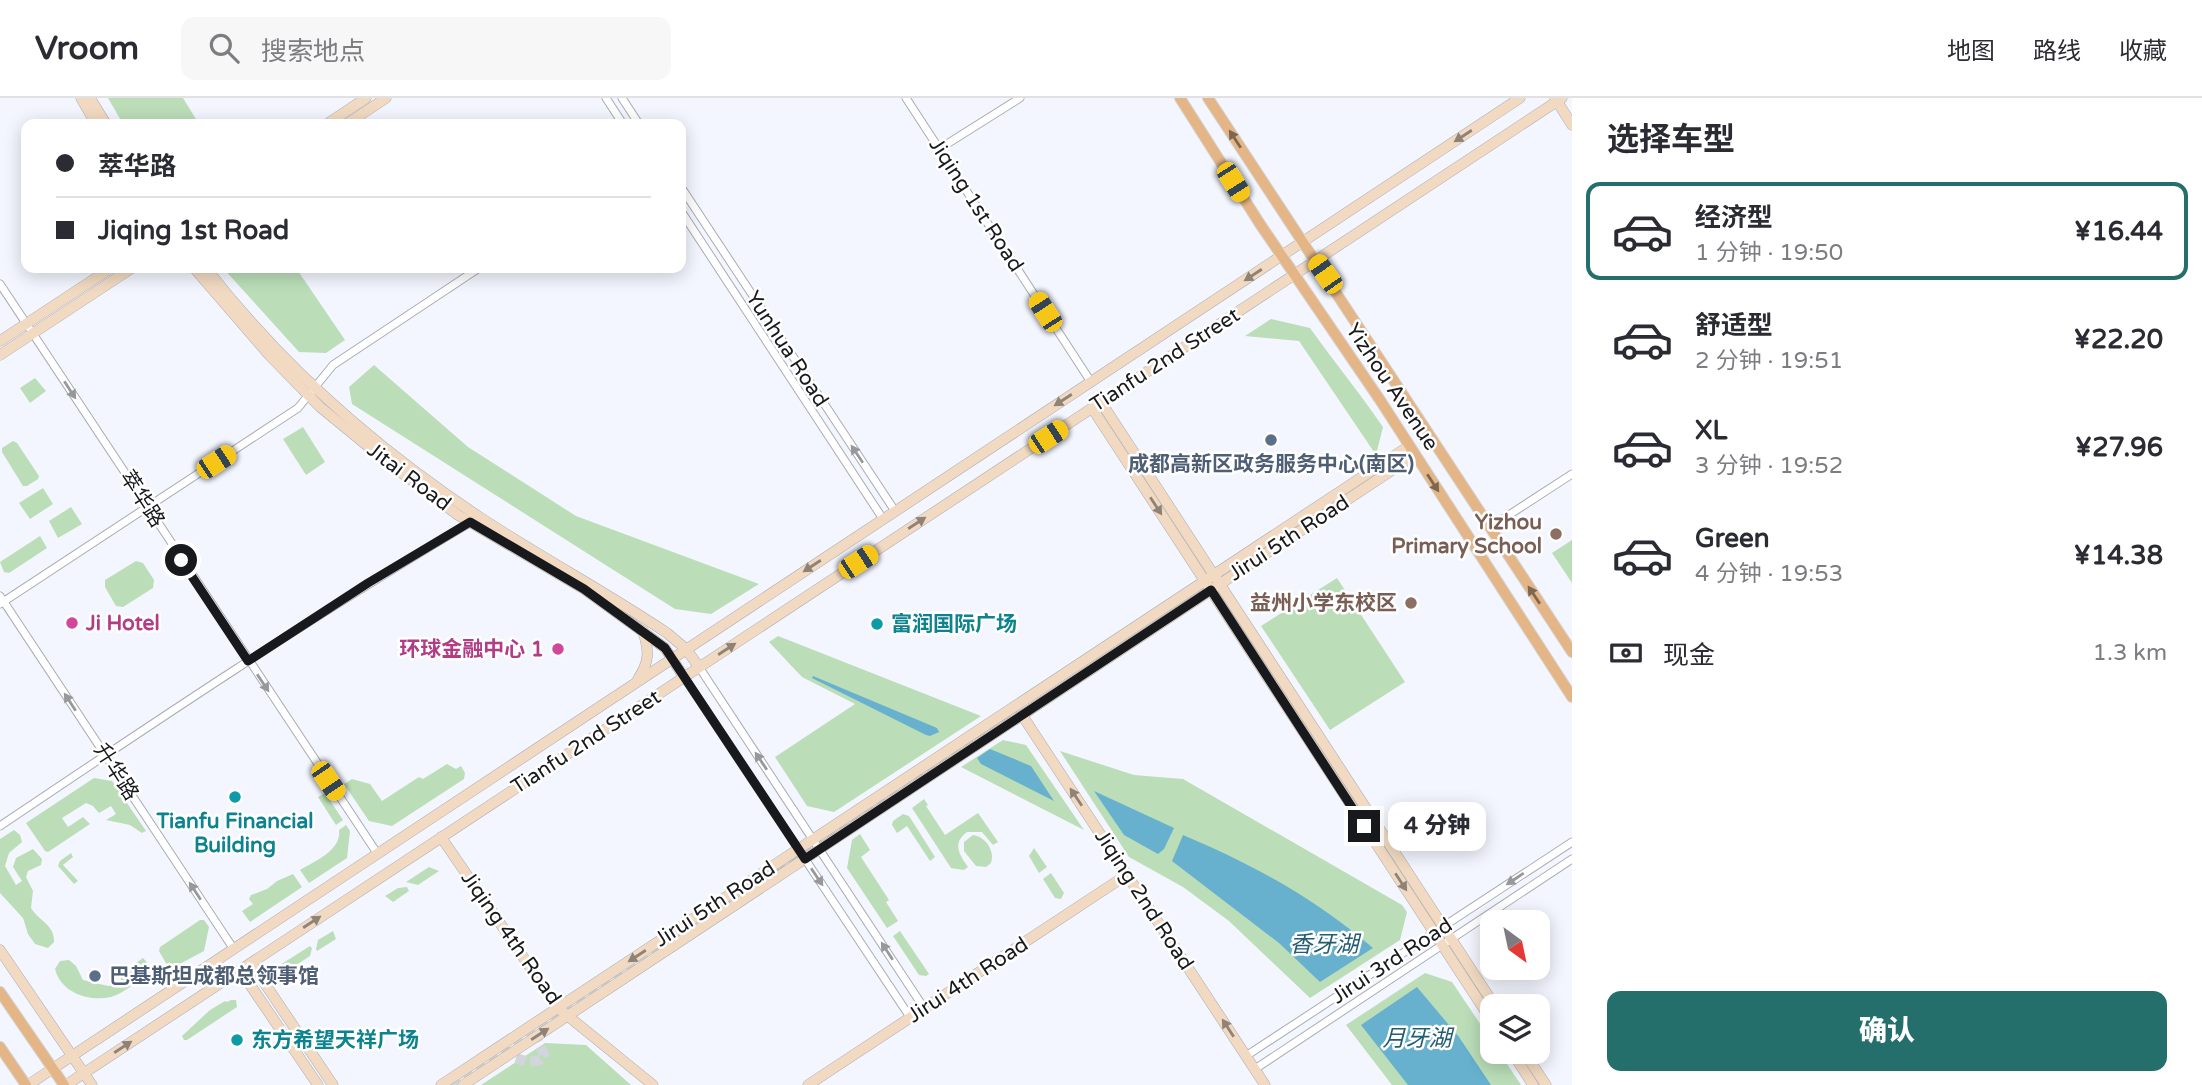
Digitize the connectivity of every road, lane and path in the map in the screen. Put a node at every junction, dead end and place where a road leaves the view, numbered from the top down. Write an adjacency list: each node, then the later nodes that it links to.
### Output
1 (81, 98): 13 (street)
2 (90, 98): 14 (street)
3 (366, 98): 15 (street)
4 (386, 98): 16 (street)
5 (606, 98): 17 (street)
6 (622, 98): 18 (street)
7 (906, 98): 20 (street, Jiqing 1st Road)
8 (1020, 98): 20 (street)
9 (1180, 98): 24 (main road, Yizhou Avenue)
10 (1208, 98): 23 (main road, Yizhou Avenue, one-way to 10)
11 (1520, 98): 23 (street, Tianfu 2nd Street, one-way to 23)
12 (1558, 99): 19 (street); 25 (street, Tianfu 2nd Street)
13 (93, 119)
14 (103, 119)
15 (334, 119)
16 (354, 119)
17 (620, 119)
18 (636, 119)
19 (1572, 125)
20 (939, 149): 37 (street, Jiqing 1st Road)
21 (686, 195): 44 (street, Yunhua Road, one-way to 21)
22 (686, 219): 46 (street, Yunhua Road)
23 (1303, 242): 24 (street, Tianfu 2nd Street); 25 (main road, Yizhou Avenue)
24 (1281, 256): 31 (main road, Yizhou Avenue); 37 (street, Tianfu 2nd Street, one-way to 37)
25 (1316, 261): 31 (street, Tianfu 2nd Street); 47 (main road, Yizhou Avenue)
26 (103, 273): 33 (street)
27 (124, 273): 34 (street)
28 (198, 273): 39 (street, Jitai Road)
29 (210, 273): 38 (street, Jitai Road)
30 (471, 273): 38 (street)
31 (1294, 275): 40 (street, Tianfu 2nd Street); 41 (main road, Yizhou Avenue)
32 (0, 284): 33 (street, 萃华路)
33 (26, 324): 34 (street, 萃华路); 35 (street)
34 (33, 333): 36 (street); 43 (street, 萃华路, one-way to 43)
35 (0, 341)
36 (0, 355)
37 (1091, 382): 44 (street, Tianfu 2nd Street, one-way to 44)
38 (316, 386): 39 (street); 45 (street, Jitai Road)
39 (308, 395): 43 (street); 45 (street, Jitai Road)
40 (1096, 405): 48 (street); 55 (street, Tianfu 2nd Street, one-way to 40)
41 (1412, 451): 48 (street, Jirui 5th Road); 58 (main road, Yizhou Avenue, one-way to 58)
42 (1572, 474): 47 (street)
43 (147, 507): 49 (street); 54 (street, 萃华路)
44 (895, 511): 46 (street, Tianfu 2nd Street)
45 (475, 519): 50 (street, Jitai Road); 51 (street, Jitai Road); 54 (street)
46 (883, 519): 51 (street, Tianfu 2nd Street, one-way to 51)
47 (1489, 528): 52 (main road, Yizhou Avenue, one-way to 47)
48 (1212, 583): 59 (street, Jirui 5th Road); 63 (street, Jirui 5th Road); 71 (street)
49 (1, 600): 60 (street, 升华路, one-way to 49)
50 (642, 631): 53 (street, Jitai Road); 57 (street)
51 (687, 649): 53 (street, Tianfu 2nd Street); 55 (street, Jitai Road)
52 (1572, 652)
53 (673, 658): 56 (street, Jitai Road); 57 (street, Tianfu 2nd Street)
54 (248, 661): 60 (street); 67 (street, 萃华路, one-way to 67)
55 (699, 667): 56 (street, Tianfu 2nd Street); 63 (street, one-way to 55)
56 (684, 677): 62 (street, Tianfu 2nd Street); 65 (street)
57 (624, 690): 67 (street, Tianfu 2nd Street)
58 (1572, 697)
59 (1022, 715): 66 (street, Jirui 5th Road); 70 (street, Jiqing 2nd Road, one-way to 59)
60 (106, 755): 61 (street); 73 (street, 升华路, one-way to 60)
61 (0, 826)
62 (441, 837): 75 (street, Tianfu 2nd Street, one-way to 62); 80 (street, Jiqing 4th Road)
63 (813, 839): 65 (street, Jirui 5th Road); 66 (street)
64 (1572, 842): 71 (street, Jirui 3rd Road, one-way to 71)
65 (798, 849): 68 (street); 80 (street, Jirui 5th Road, one-way to 80)
66 (820, 849): 68 (street, Jirui 5th Road); 81 (street, one-way to 66)
67 (377, 853): 73 (street, Tianfu 2nd Street)
68 (805, 859): 82 (street, Jirui 5th Road); 83 (street, one-way to 83)
69 (1572, 859): 72 (street, Jirui 3rd Road)
70 (1128, 874): 81 (street, Jirui 4th Road); 86 (street, Jiqing 2nd Road, one-way to 70)
71 (1438, 930): 72 (street); 86 (street, Jirui 3rd Road)
72 (1447, 942): 78 (street); 79 (street); 90 (street, Jirui 3rd Road)
73 (233, 948): 85 (street, Tianfu 2nd Street)
74 (0, 950): 85 (street)
75 (251, 963): 76 (street, Tianfu 2nd Street); 96 (street)
76 (240, 970): 91 (street, Tianfu 2nd Street, one-way to 76); 95 (street)
77 (0, 992): 89 (main road)
78 (1486, 994)
79 (1480, 1000)
80 (558, 1008): 82 (street, Jiqing 4th Road); 97 (street, Jirui 5th Road)
81 (924, 1008): 83 (street, Jirui 4th Road)
82 (568, 1015): 98 (street, Jirui 5th Road, one-way to 82); 99 (street, Jiqing 4th Road)
83 (911, 1017): 100 (street, Jirui 4th Road)
84 (0, 1047): 92 (main road)
85 (72, 1055): 89 (street, Tianfu 2nd Street); 91 (street)
86 (1246, 1056): 90 (street, Jiqing 2nd Road)
87 (1520, 1064): 102 (street)
88 (1532, 1064): 103 (street)
89 (52, 1068): 92 (street, Tianfu 2nd Street); 93 (main road)
90 (1255, 1069): 101 (street, Jiqing 2nd Road)
91 (84, 1073): 93 (street, Tianfu 2nd Street); 94 (street)
92 (27, 1085)
93 (65, 1085)
94 (92, 1085)
95 (318, 1085)
96 (333, 1085)
97 (441, 1085)
98 (463, 1085)
99 (653, 1085)
100 (808, 1085)
101 (1265, 1085)
102 (1533, 1085)
103 (1546, 1085)

